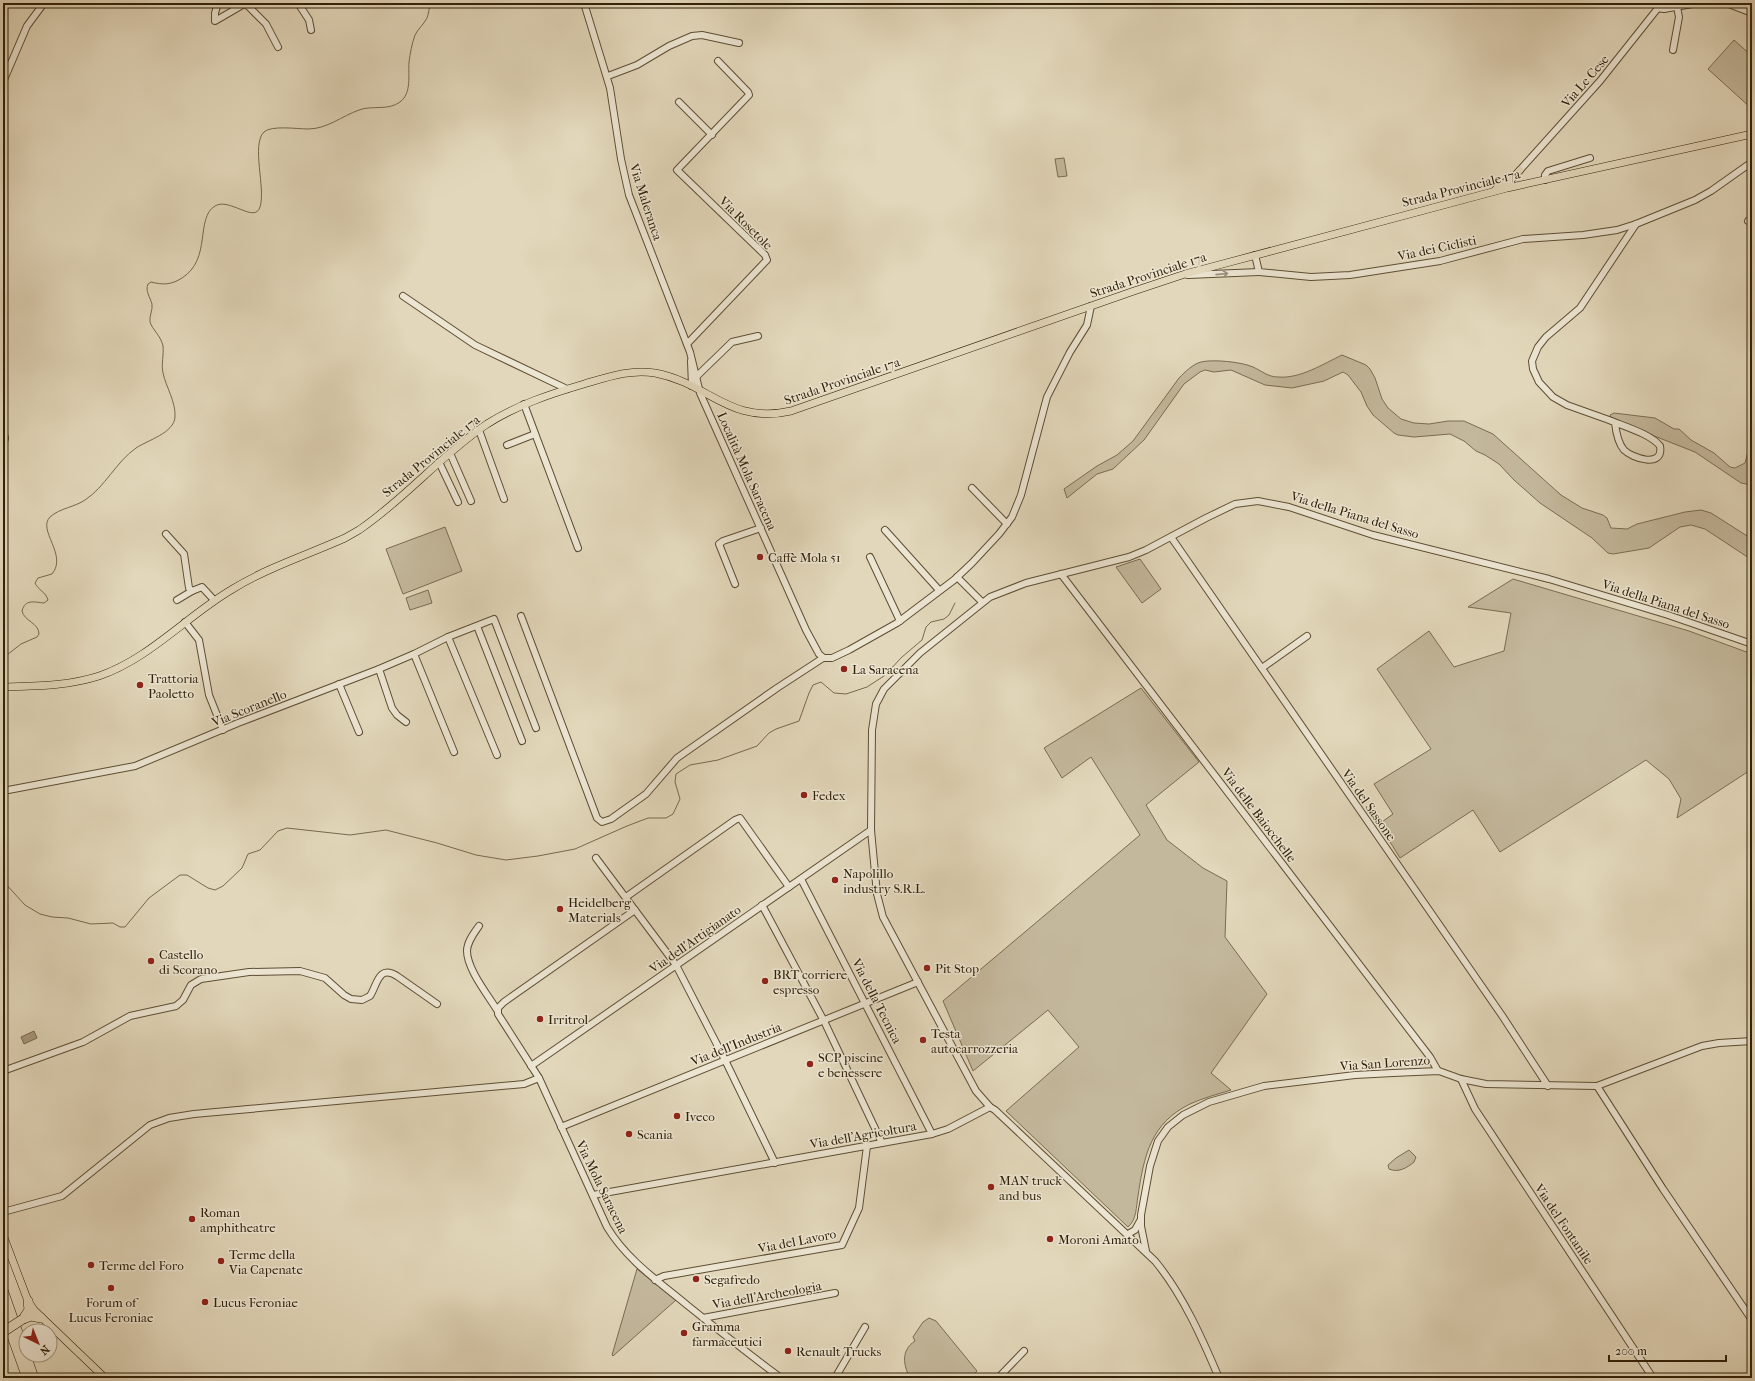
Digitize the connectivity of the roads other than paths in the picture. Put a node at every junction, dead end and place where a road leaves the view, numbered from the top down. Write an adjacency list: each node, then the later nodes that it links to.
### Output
1 (44, 3): 18 (street)
2 (218, 3): 3 (street)
3 (245, 3): 14 (street)
4 (298, 3): 12 (street)
5 (584, 3): 19 (street, Via Maleranca)
6 (1662, 3): 10 (street, Via Le Cese)
7 (1698, 3): 9 (street)
8 (1726, 3): 11 (street)
9 (1677, 7): 10 (street); 15 (street)
10 (1658, 8): 26 (street, Via Le Cese)
11 (1752, 13)
12 (311, 30)
13 (739, 43): 19 (street)
14 (278, 47)
15 (1672, 50)
16 (3, 61): 18 (street)
17 (718, 61): 23 (street)
18 (10, 64): 20 (street)
19 (608, 76): 39 (street, Via Maleranca)
20 (3, 82)
21 (679, 102): 23 (street)
22 (1752, 134): 28 (main road, Strada Provinciale 17a)
23 (712, 135): 39 (street, Via Rosetole)
24 (1590, 158): 28 (street)
25 (1752, 162): 32 (street, Via dei Ciclisti)
26 (1520, 170): 27 (main road); 29 (main road); 30 (main road)
27 (1510, 179): 30 (main road); 31 (main road)
28 (1545, 180): 29 (main road, Strada Provinciale 17a)
29 (1528, 184): 30 (main road, Strada Provinciale 17a)
30 (1509, 188): 31 (main road, Strada Provinciale 17a)
31 (1490, 193): 33 (main road, Strada Provinciale 17a)
32 (1636, 224): 34 (street, Via dei Ciclisti); 46 (street)
33 (1255, 255): 34 (street); 35 (main road, Strada Provinciale 17a)
34 (1259, 272): 35 (street, Via dei Ciclisti, one-way to 34)
35 (1185, 274): 37 (main road, Strada Provinciale 17a)
36 (403, 296): 43 (street)
37 (1091, 306): 44 (main road, Strada Provinciale 17a); 58 (street)
38 (758, 336): 41 (street)
39 (686, 344): 40 (street, Via Maleranca)
40 (691, 357): 41 (street, Località Mola Saracena); 42 (street)
41 (696, 377): 44 (street, Località Mola Saracena)
42 (692, 386): 43 (main road, Strada Provinciale 17a); 44 (main road, Strada Provinciale 17a)
43 (567, 389): 45 (main road, Strada Provinciale 17a)
44 (699, 390): 59 (street, Località Mola Saracena)
45 (524, 404): 48 (main road, Strada Provinciale 17a); 49 (street)
46 (1615, 423): 46 (street)
47 (3, 430): 51 (street)
48 (479, 430): 52 (main road, Strada Provinciale 17a); 55 (street)
49 (535, 434): 50 (street); 63 (street)
50 (507, 445)
51 (3, 446)
52 (450, 453): 53 (main road, Strada Provinciale 17a); 56 (street)
53 (439, 462): 57 (street); 71 (main road, Strada Provinciale 17a)
54 (972, 488): 58 (street)
55 (504, 499)
56 (471, 500)
57 (458, 502)
58 (1007, 524): 66 (street)
59 (761, 528): 67 (street); 81 (street, Località Mola Saracena)
60 (885, 530): 68 (street)
61 (166, 534): 69 (street)
62 (1171, 537): 65 (street, Via della Piana del Sasso); 79 (street, Via della Piana del Sasso); 82 (street, Via del Sassone)
63 (578, 548)
64 (870, 557): 74 (street)
65 (1061, 574): 72 (street, Via della Piana del Sasso); 112 (street, Via delle Baiocchelle)
66 (957, 577): 68 (street); 72 (street)
67 (734, 584)
68 (939, 590): 74 (street)
69 (192, 591): 70 (street); 71 (street)
70 (177, 600)
71 (214, 600): 75 (main road, Strada Provinciale 17a)
72 (982, 602): 94 (street, Via della Piana del Sasso)
73 (521, 616): 81 (street)
74 (900, 621): 81 (street)
75 (185, 622): 85 (main road, Strada Provinciale 17a); 88 (street)
76 (477, 626): 78 (street, Via Scoranello); 87 (street, Via Scoranello); 90 (street)
77 (1307, 636): 82 (street)
78 (448, 637): 80 (street, Via Scoranello); 92 (street)
79 (1752, 644)
80 (414, 654): 83 (street, Via Scoranello); 91 (street)
81 (823, 658)
82 (1262, 668): 115 (street, Via del Sassone)
83 (379, 669): 84 (street, Via Scoranello); 86 (street)
84 (339, 684): 88 (street, Via Scoranello); 89 (street)
85 (3, 687)
86 (406, 722)
87 (536, 728)
88 (223, 730): 93 (street, Via Scoranello)
89 (359, 732)
90 (522, 741)
91 (454, 752)
92 (497, 755)
93 (3, 791)
94 (871, 830): 96 (street, Via dell'Artigianato); 103 (street, Via della Piana del Sasso)
95 (596, 858): 98 (street)
96 (801, 879): 97 (street, Via dell'Artigianato); 104 (street, Via della Tecnica)
97 (789, 887): 98 (street); 99 (street, Via dell'Artigianato)
98 (626, 897): 100 (street)
99 (762, 905): 102 (street, Via dell'Artigianato); 107 (street)
100 (635, 910): 102 (street); 106 (street)
101 (479, 926): 106 (street, Via Mola Saracena)
102 (676, 965): 109 (street); 110 (street, Via dell'Artigianato)
103 (918, 982): 104 (street, Via dell'Industria); 117 (street)
104 (866, 1003): 107 (street, Via dell'Industria); 119 (street, Via della Tecnica)
105 (437, 1004): 111 (street)
106 (497, 1010): 110 (street, Via Mola Saracena)
107 (824, 1021): 109 (street, Via dell'Industria); 120 (street)
108 (1752, 1041): 116 (street, Via San Lorenzo)
109 (725, 1060): 118 (street, Via dell'Industria); 122 (street)
110 (531, 1066): 113 (street, Via Mola Saracena)
111 (3, 1071)
112 (1438, 1071): 114 (street, Via San Lorenzo); 125 (street, Via San Lorenzo)
113 (539, 1078): 118 (street, Via Mola Saracena); 124 (street)
114 (1461, 1079): 115 (street, Via San Lorenzo); 147 (street, Via del Fontanile)
115 (1548, 1086): 116 (street, Via San Lorenzo)
116 (1597, 1086): 136 (street)
117 (990, 1107): 119 (street, Via dell'Agricoltura); 126 (street)
118 (561, 1127): 123 (street, Via Mola Saracena)
119 (932, 1134): 120 (street, Via dell'Agricoltura)
120 (882, 1143): 121 (street, Via dell'Agricoltura)
121 (867, 1146): 122 (street, Via dell'Agricoltura); 129 (street, Via del Lavoro)
122 (776, 1163): 123 (street, Via dell'Agricoltura)
123 (593, 1195): 129 (street, Via Mola Saracena)
124 (3, 1212)
125 (1140, 1221): 126 (street); 128 (street)
126 (1128, 1234): 128 (street)
127 (3, 1235): 133 (main road)
128 (1146, 1251): 146 (street)
129 (655, 1280): 135 (street, Via Mola Saracena)
130 (3, 1290): 141 (highway)
131 (834, 1293): 135 (street, Via dell'Archeologia)
132 (3, 1311): 140 (highway)
133 (29, 1311): 134 (highway); 138 (highway, bridge)
134 (41, 1318): 142 (main road)
135 (703, 1318): 143 (street, Via Mola Saracena)
136 (1752, 1320)
137 (865, 1327): 144 (street)
138 (3, 1332)
139 (1024, 1352): 145 (street)
140 (27, 1378)
141 (34, 1378)
142 (105, 1378)
143 (781, 1378)
144 (835, 1378)
145 (998, 1378)
146 (1219, 1378)
147 (1653, 1378)

